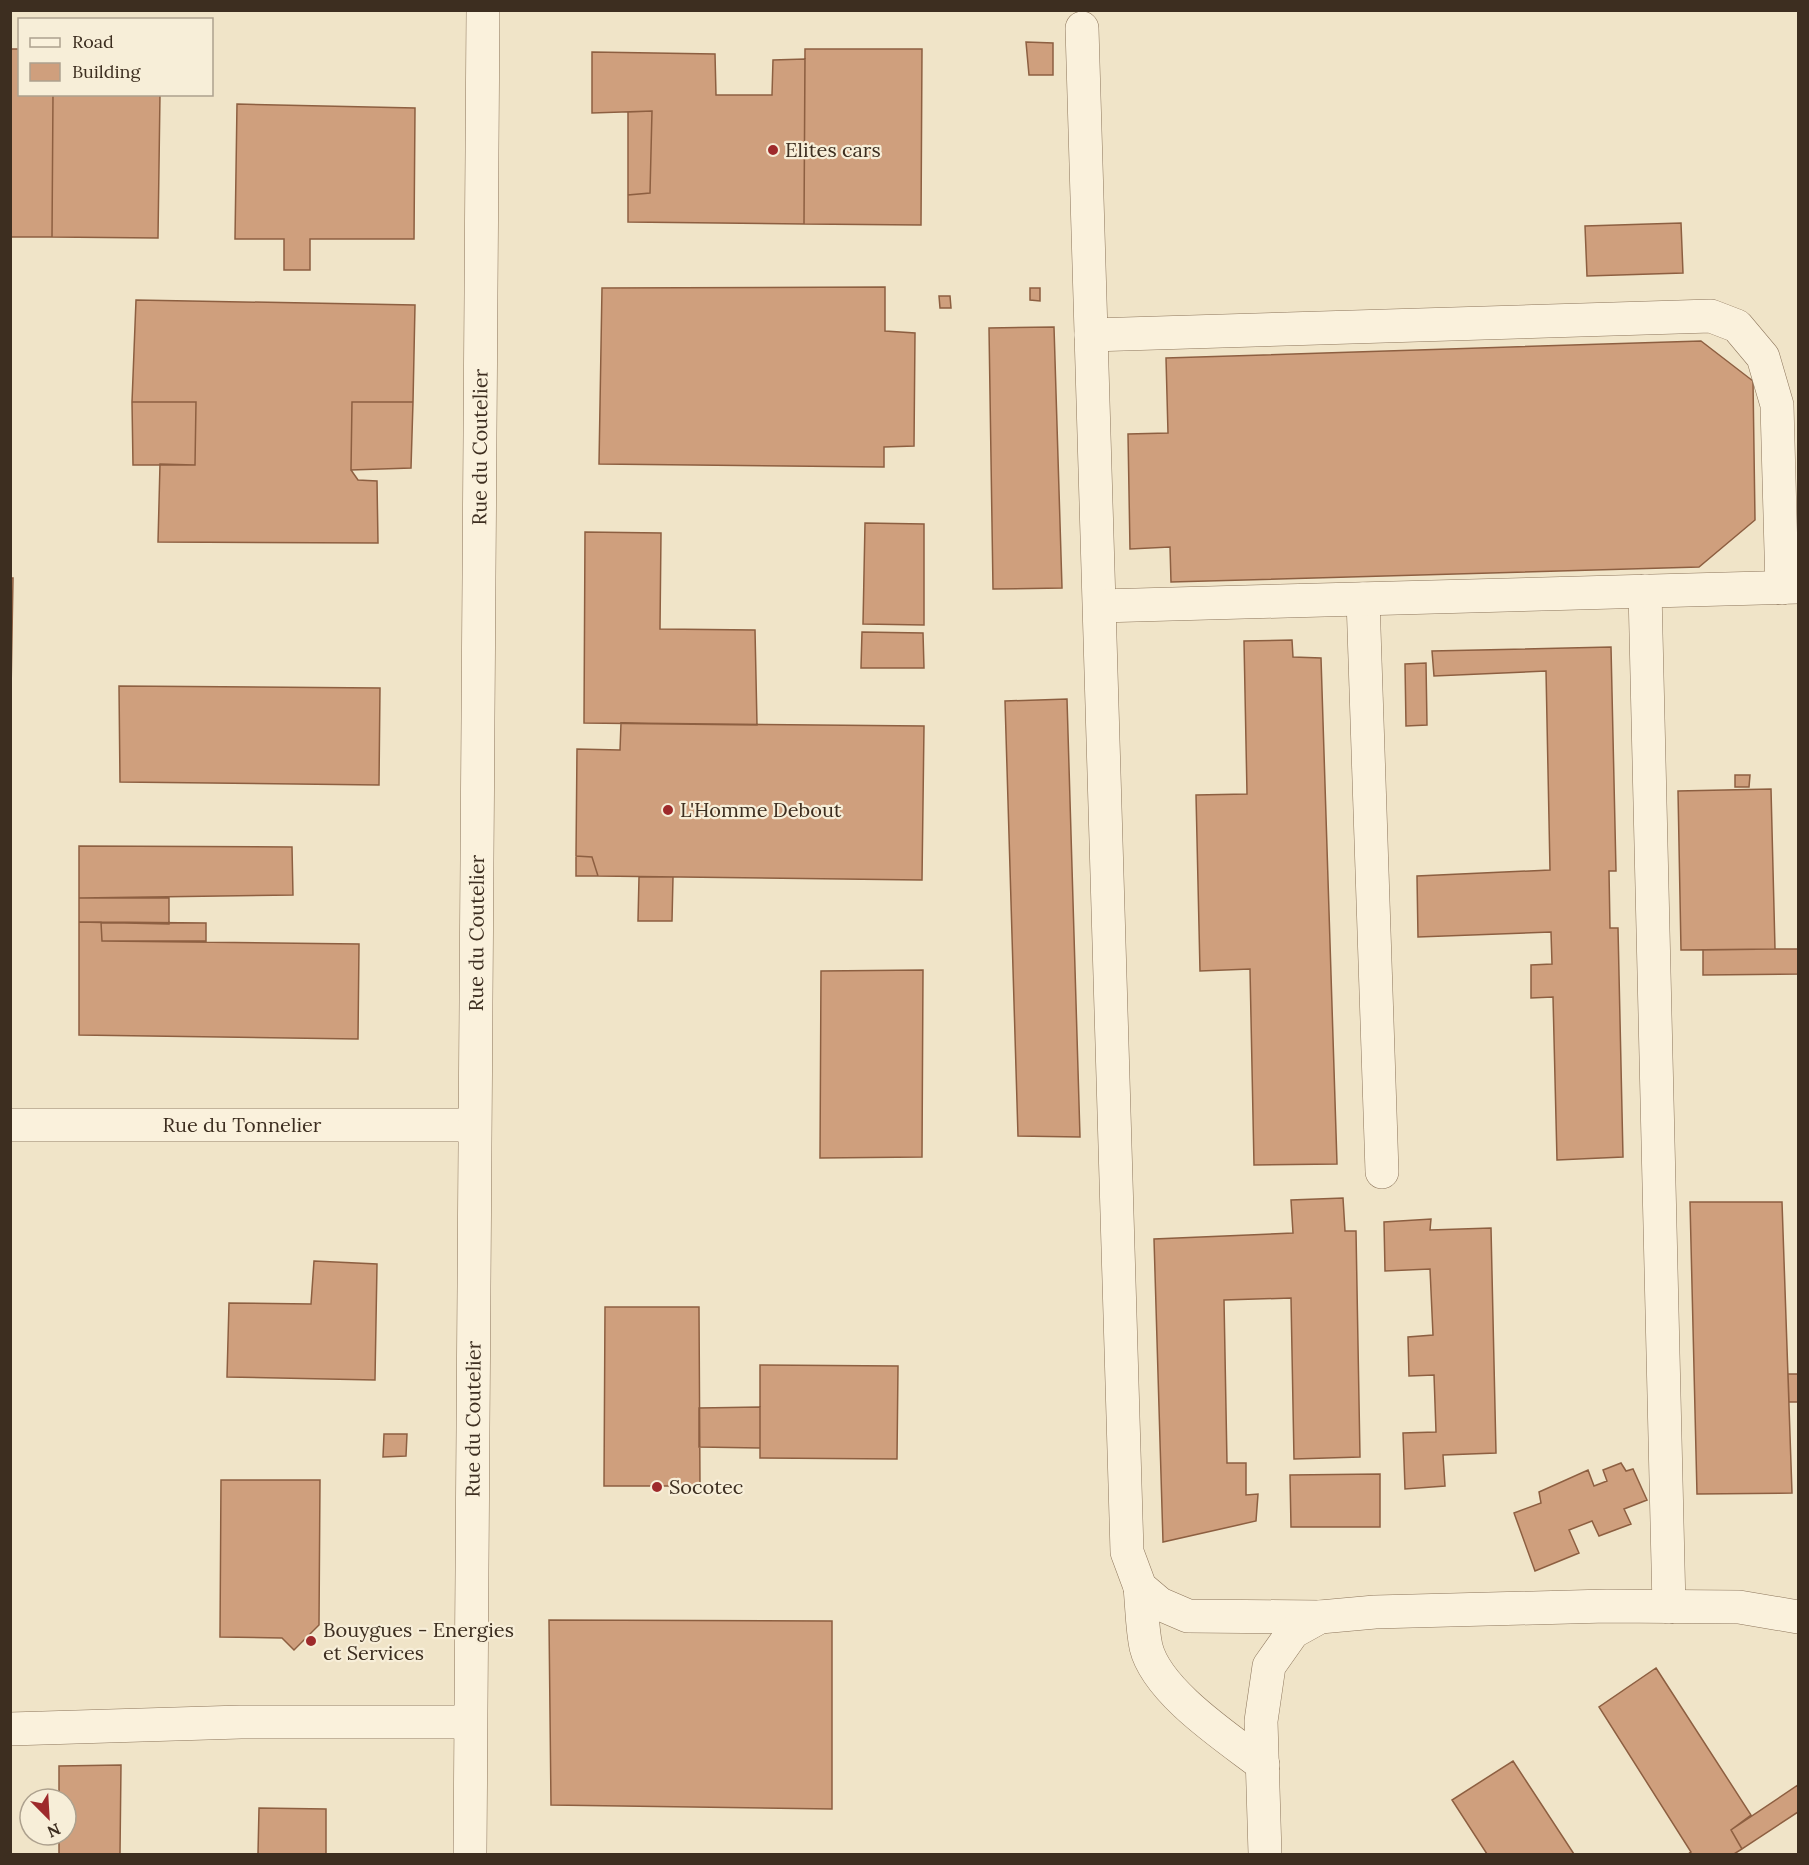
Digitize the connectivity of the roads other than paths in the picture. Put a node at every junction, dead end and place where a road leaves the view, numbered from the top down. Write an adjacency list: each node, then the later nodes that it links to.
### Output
1 (483, 10): 9 (street, Rue du Coutelier)
2 (1082, 28): 3 (street)
3 (1091, 335): 4 (street); 7 (street)
4 (1790, 588): 5 (street)
5 (1645, 591): 6 (street); 12 (street)
6 (1363, 599): 7 (street); 10 (street)
7 (1100, 606): 11 (street)
8 (10, 1125): 9 (street, Rue du Tonnelier)
9 (474, 1125): 15 (street, Rue du Coutelier)
10 (1382, 1172)
11 (1140, 1587): 13 (street); 17 (street)
12 (1670, 1607): 13 (street); 14 (street)
13 (1320, 1617): 17 (street)
14 (1798, 1617)
15 (471, 1722): 16 (street); 18 (street, Rue du Coutelier)
16 (10, 1729)
17 (1263, 1765): 19 (street)
18 (470, 1854)
19 (1265, 1854)

